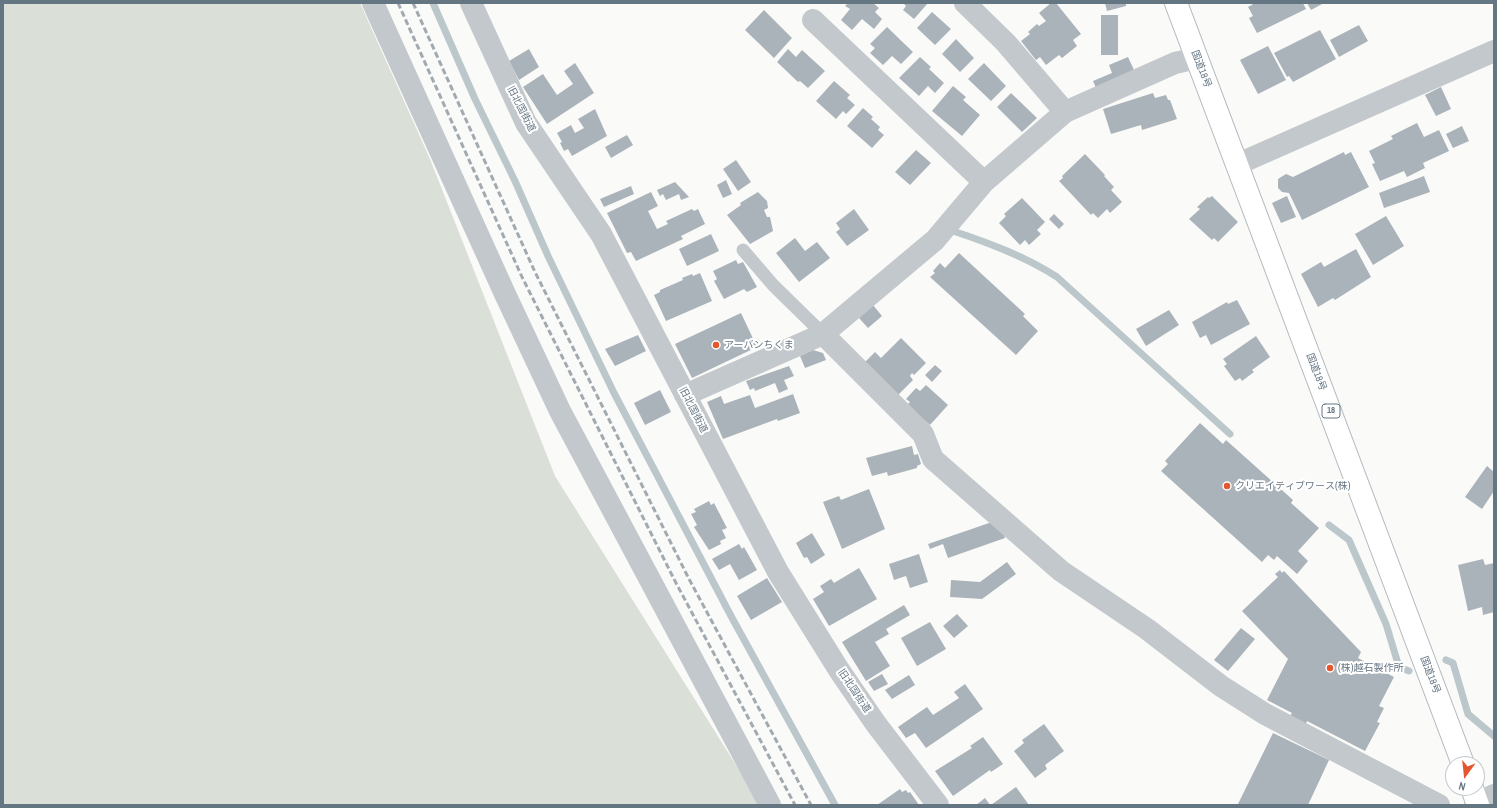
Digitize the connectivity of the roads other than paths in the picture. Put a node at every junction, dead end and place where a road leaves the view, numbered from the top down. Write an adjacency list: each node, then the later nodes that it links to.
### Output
1 (373, 3): 15 (street)
2 (470, 3): 13 (street, 旧北国街道)
3 (965, 3): 8 (street)
4 (1176, 3): 7 (highway, 国道18号 / 18)
5 (813, 20): 10 (street)
6 (1494, 51): 9 (street)
7 (1197, 58): 8 (street); 9 (highway, 国道18号 / 18)
8 (1065, 112): 10 (street)
9 (1238, 164): 14 (highway, 国道18号 / 18)
10 (984, 182): 12 (street)
11 (743, 250): 12 (lane)
12 (823, 334): 13 (street); 17 (street)
13 (685, 395): 16 (street, 旧北国街道)
14 (1460, 756)
15 (770, 805)
16 (938, 805)
17 (1439, 805)

